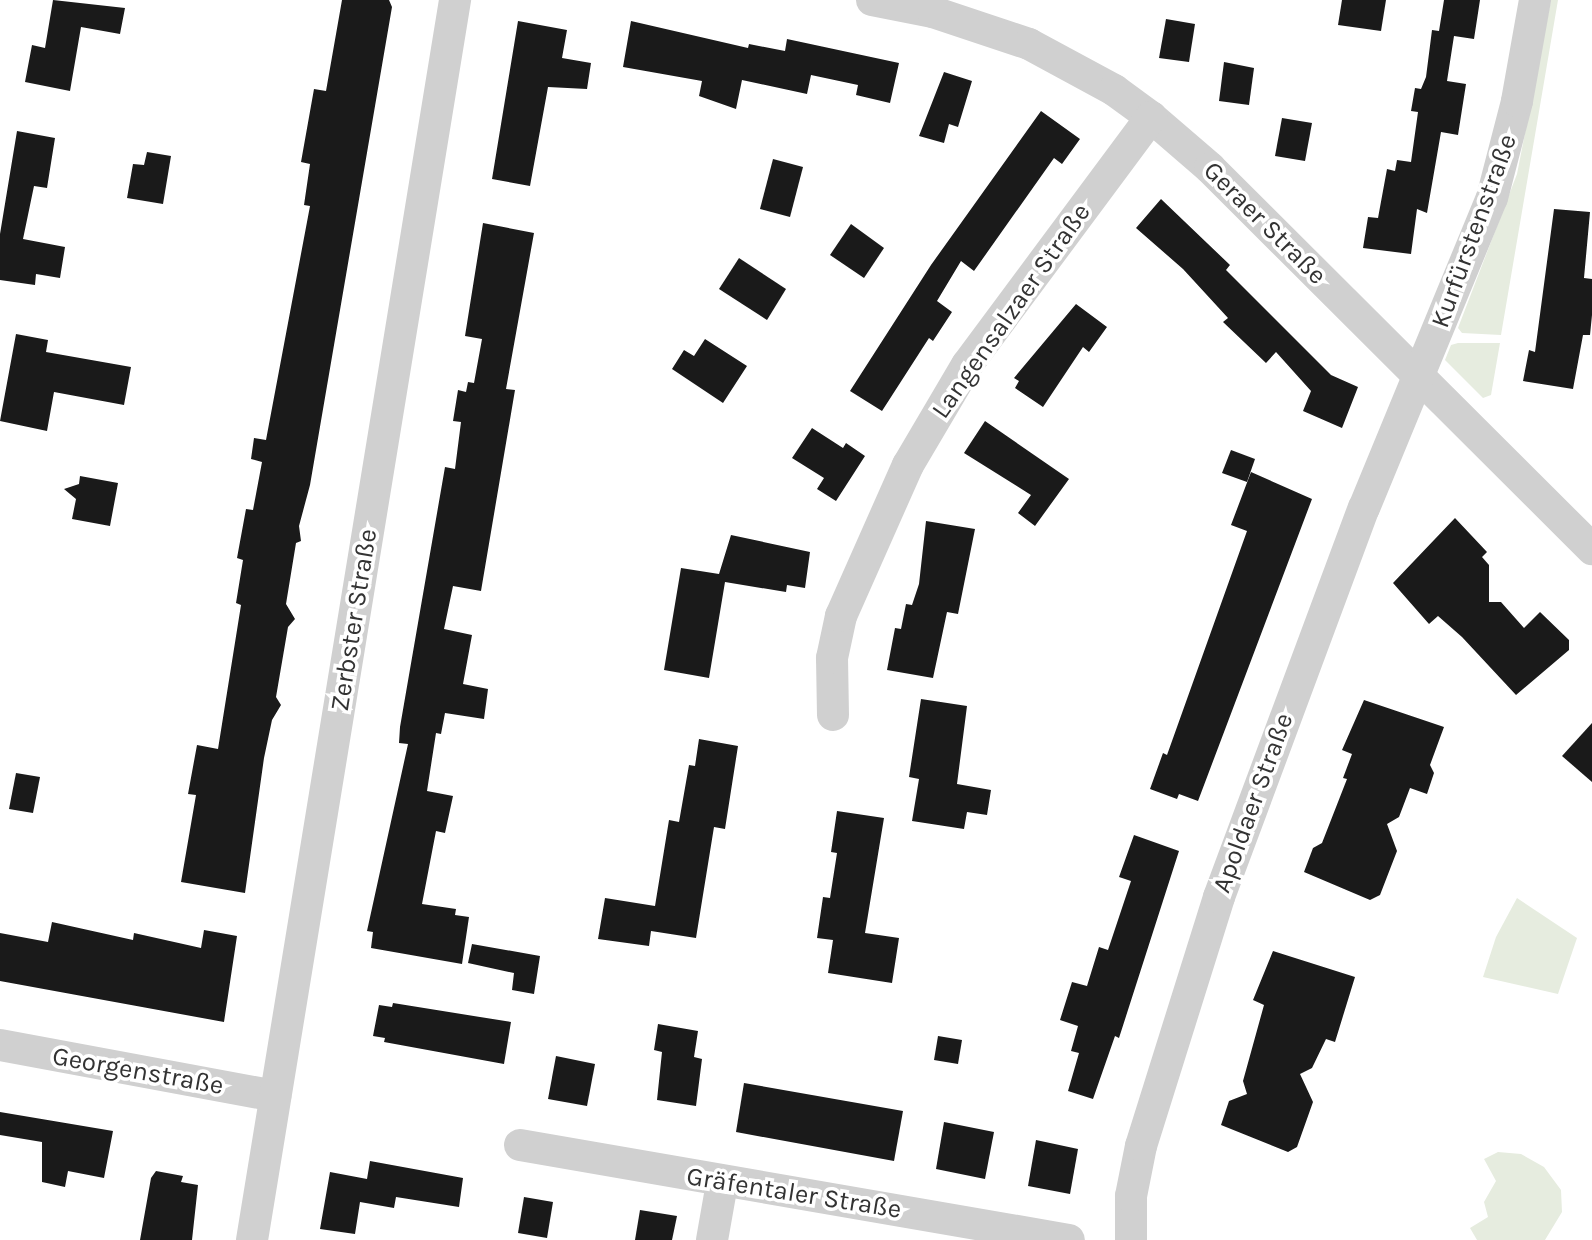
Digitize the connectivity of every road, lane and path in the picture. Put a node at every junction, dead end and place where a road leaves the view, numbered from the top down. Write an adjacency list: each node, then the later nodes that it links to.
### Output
1 (455, 0): 9 (street, Zerbster Straße)
2 (872, 0): 4 (street, Geraer Straße)
3 (1535, 0): 5 (street, Kurfürstenstraße)
4 (1151, 117): 5 (street, Geraer Straße); 7 (street, Langensalzaer Straße)
5 (1419, 377): 6 (street, Geraer Straße); 15 (street, Apoldaer Straße)
6 (1592, 549)
7 (833, 715)
8 (0, 1045): 9 (street, Georgenstraße)
9 (275, 1096): 12 (street, Zerbster Straße)
10 (520, 1145): 11 (street, Gräfentaler Straße)
11 (722, 1183): 13 (street); 14 (street, Gräfentaler Straße)
12 (252, 1240)
13 (712, 1240)
14 (1069, 1240)
15 (1131, 1240)

